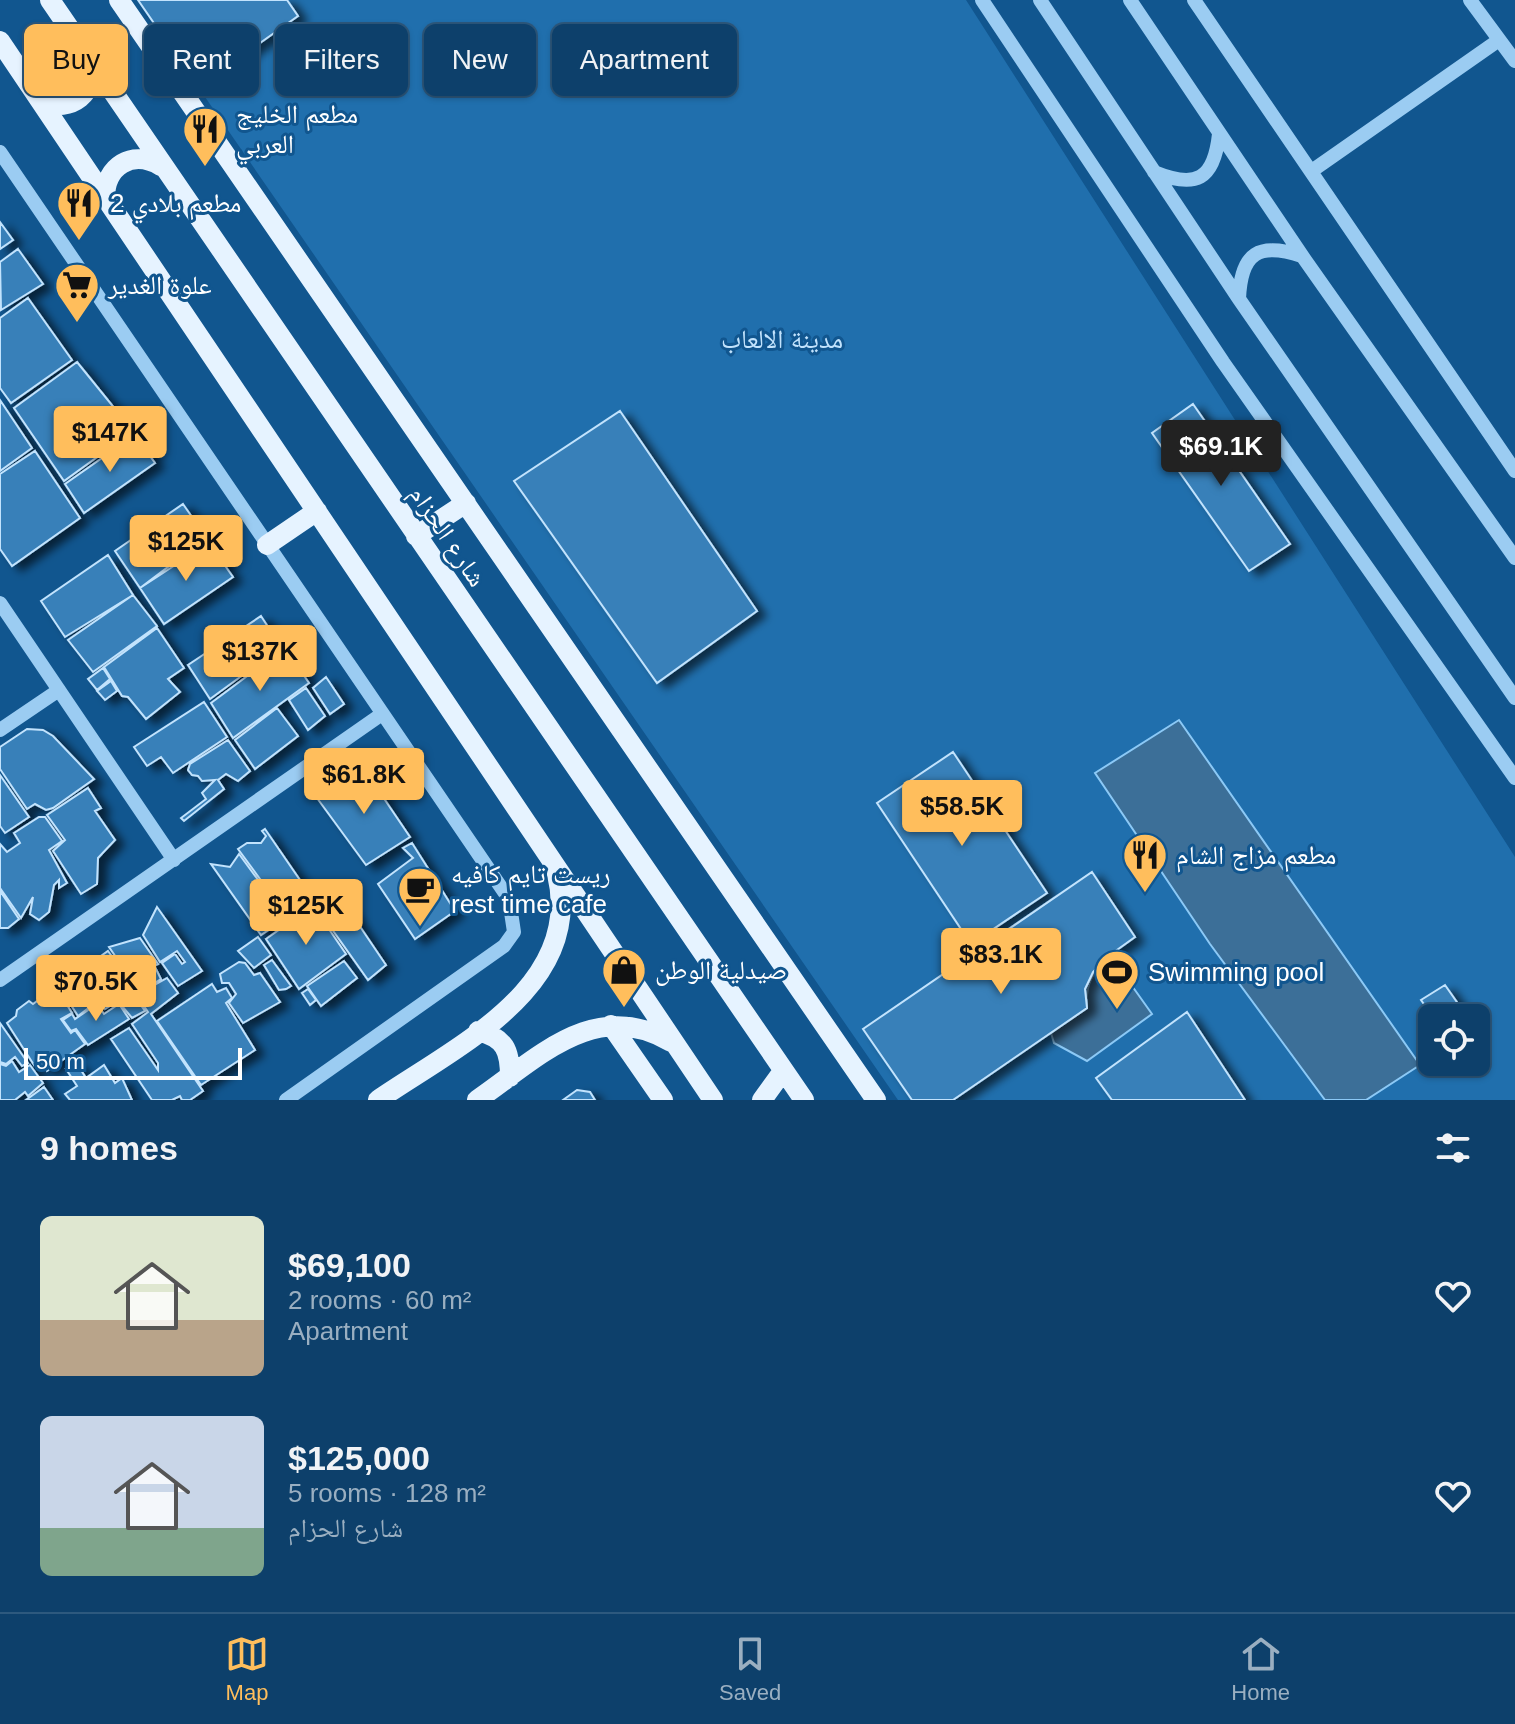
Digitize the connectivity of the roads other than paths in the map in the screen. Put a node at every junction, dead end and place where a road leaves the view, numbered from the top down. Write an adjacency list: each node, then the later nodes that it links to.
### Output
1 (50, 0): 8 (main road, شارع الحزام)
2 (119, 0): 24 (main road)
3 (982, 0): 34 (street)
4 (1040, 0): 19 (street)
5 (1130, 0): 15 (street)
6 (1194, 0): 18 (street)
7 (1470, 0): 9 (street)
8 (66, 24)
9 (1499, 40): 11 (street); 18 (street)
10 (0, 41): 14 (main road)
11 (1515, 61)
12 (82, 96): 14 (main road)
13 (114, 96): 17 (main road, شارع الحزام)
14 (41, 102): 20 (main road)
15 (1219, 134): 19 (street); 21 (street)
16 (0, 152): 27 (street)
17 (161, 166): 20 (main road); 26 (main road, شارع الحزام)
18 (1313, 170): 23 (street)
19 (1154, 172): 22 (street)
20 (105, 198): 25 (main road)
21 (1303, 257): 22 (street); 28 (street)
22 (1239, 299): 31 (street)
23 (1515, 471)
24 (466, 503): 26 (main road); 50 (main road)
25 (317, 511): 27 (main road); 36 (main road)
26 (416, 536): 41 (main road, شارع الحزام)
27 (267, 545): 32 (street)
28 (1515, 558)
29 (0, 603): 30 (street)
30 (59, 690): 33 (street); 35 (street)
31 (1515, 698)
32 (382, 714): 35 (street); 43 (street)
33 (0, 730)
34 (1515, 778)
35 (174, 860): 37 (street)
36 (555, 865): 39 (main road); 40 (main road)
37 (0, 980)
38 (611, 1025): 40 (main road); 42 (main road); 46 (main road)
39 (478, 1031): 42 (main road); 44 (main road)
40 (676, 1045): 47 (main road)
41 (783, 1071): 48 (main road); 49 (main road, شارع الحزام)
42 (510, 1077): 45 (main road)
43 (286, 1100)
44 (378, 1100)
45 (477, 1100)
46 (663, 1100)
47 (713, 1100)
48 (762, 1100)
49 (804, 1100)
50 (876, 1100)

